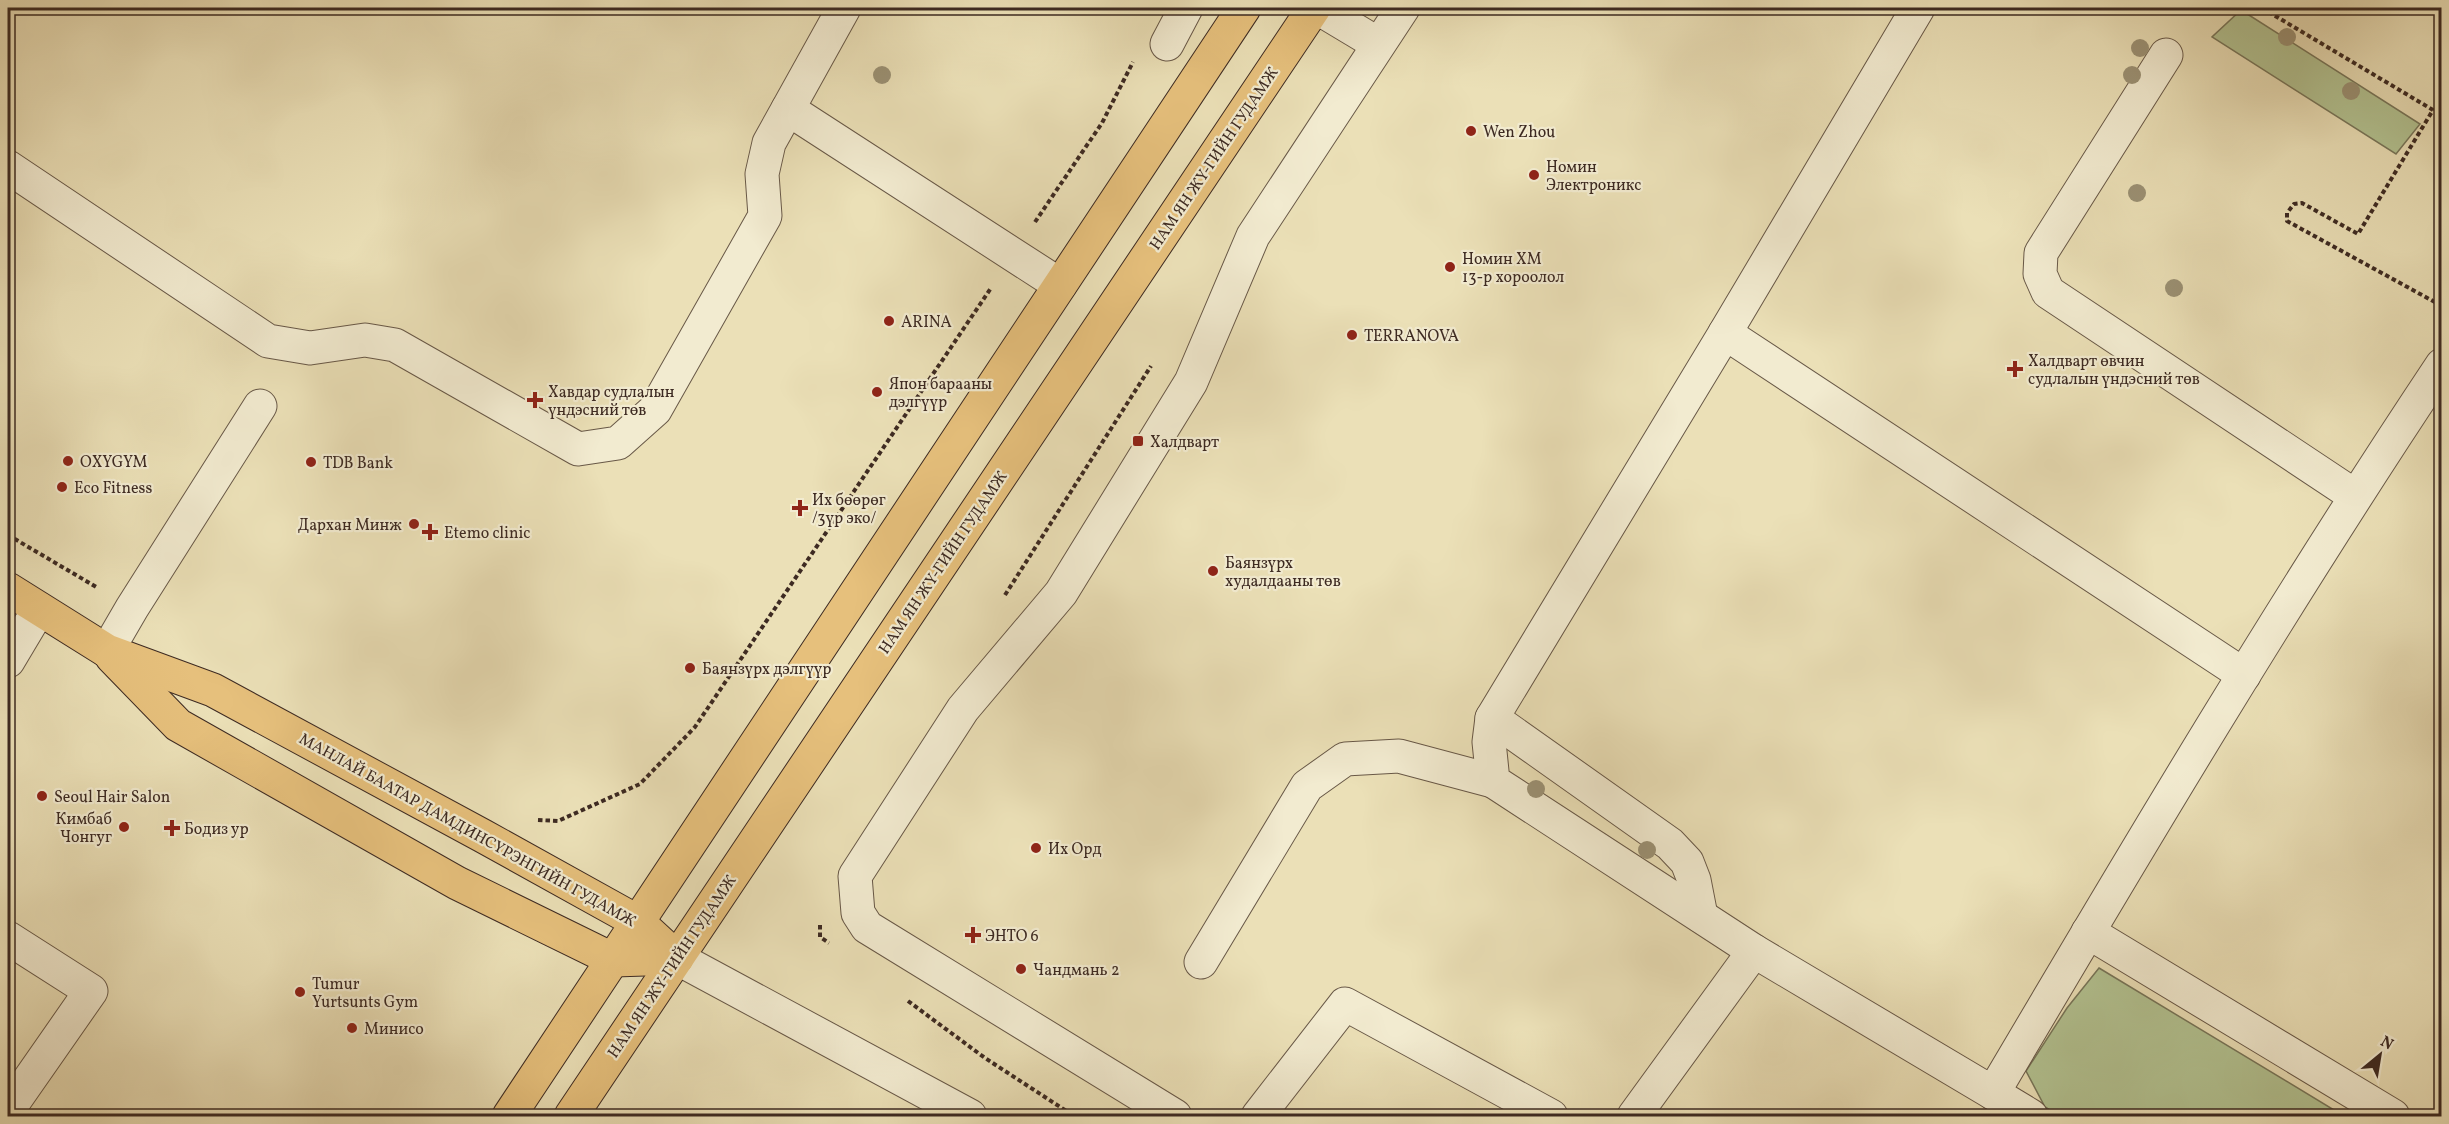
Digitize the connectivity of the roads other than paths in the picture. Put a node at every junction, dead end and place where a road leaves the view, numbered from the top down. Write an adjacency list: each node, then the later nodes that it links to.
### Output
1 (844, 8): 10 (street)
2 (1186, 8): 7 (street)
3 (1244, 8): 12 (main road)
4 (1316, 8): 8 (street); 29 (main road, НАМ ЯН ЖҮ-ГИЙН ГУДАМЖ)
5 (1403, 8): 8 (street)
6 (1918, 8): 13 (street)
7 (1167, 44)
8 (1378, 44): 37 (street)
9 (2166, 55): 16 (street)
10 (788, 109): 11 (street); 12 (street)
11 (8, 167)
12 (1060, 285): 25 (main road)
13 (1725, 333): 21 (street); 22 (street)
14 (2442, 365): 16 (street)
15 (260, 406): 19 (street)
16 (2355, 496): 21 (street)
17 (8, 589): 18 (main road, МАНЛАЙ БААТАР ДАМДИНСҮРЭНГИЙН ГУДАМЖ)
18 (39, 609): 19 (main road, МАНЛАЙ БААТАР ДАМДИНСҮРЭНГИЙН ГУДАМЖ); 20 (street)
19 (107, 651): 25 (main road, МАНЛАЙ БААТАР ДАМДИНСҮРЭНГИЙН ГУДАМЖ); 30 (main road, МАНЛАЙ БААТАР ДАМДИНСҮРЭНГИЙН ГУДАМЖ)
20 (8, 661)
21 (2244, 675): 26 (street)
22 (1492, 718): 23 (street); 24 (street)
23 (1493, 781): 24 (street); 31 (street)
24 (1701, 916): 28 (street)
25 (638, 922): 29 (main road, МАНЛАЙ БААТАР ДАМДИНСҮРЭНГИЙН ГУДАМЖ); 30 (main road)
26 (2088, 932): 32 (street); 42 (street)
27 (8, 938): 33 (street)
28 (1754, 951): 32 (street); 40 (street)
29 (677, 958): 30 (main road, МАНЛАЙ БААТАР ДАМДИНСҮРЭНГИЙН ГУДАМЖ); 35 (main road, НАМ ЯН ЖҮ-ГИЙН ГУДАМЖ); 36 (street)
30 (614, 960): 34 (main road)
31 (1200, 962)
32 (1993, 1093): 41 (street)
33 (8, 1110)
34 (509, 1116)
35 (571, 1116)
36 (970, 1116)
37 (1175, 1116)
38 (1258, 1116): 39 (street)
39 (1551, 1116)
40 (1634, 1116)
41 (2031, 1116)
42 (2393, 1116)

